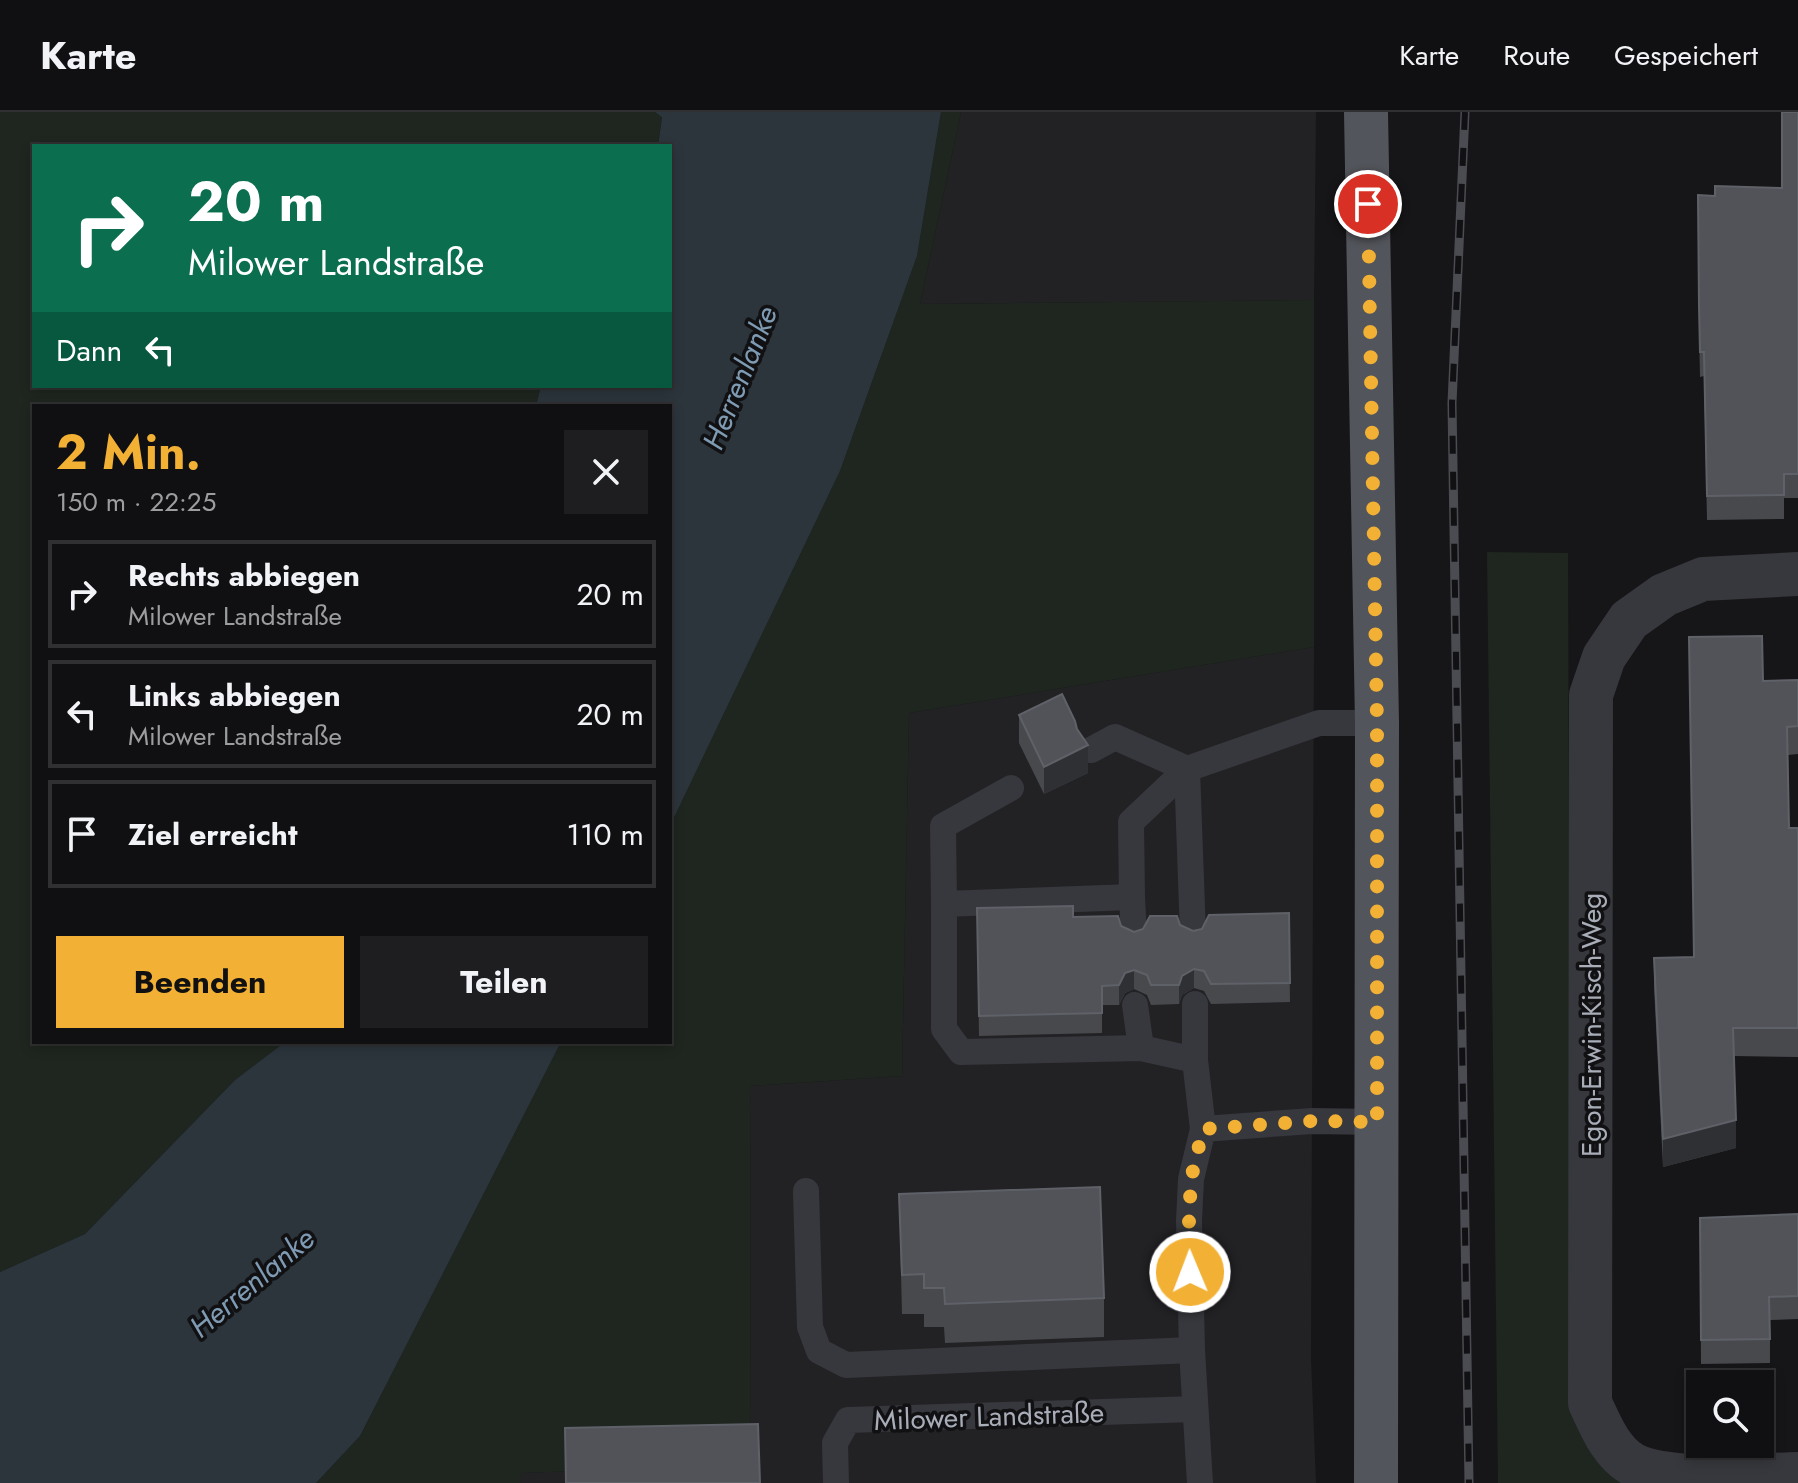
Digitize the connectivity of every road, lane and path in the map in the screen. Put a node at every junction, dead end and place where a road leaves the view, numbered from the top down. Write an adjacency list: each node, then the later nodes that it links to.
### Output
1 (1366, 112): 3 (main road)
2 (1798, 574): 20 (street, Egon-Erwin-Kisch-Weg)
3 (1377, 723): 5 (lane); 15 (main road)
4 (1091, 750): 5 (lane)
5 (1187, 769): 7 (lane); 9 (lane)
6 (1011, 788): 8 (lane)
7 (1132, 897): 8 (lane); 10 (lane)
8 (944, 904): 13 (lane)
9 (1193, 935)
10 (1134, 936)
11 (1195, 1004): 14 (lane)
12 (1135, 1005): 13 (lane)
13 (1141, 1048): 14 (lane)
14 (1195, 1060): 16 (lane)
15 (1377, 1122): 16 (lane); 23 (main road)
16 (1203, 1129): 18 (lane)
17 (806, 1191): 18 (lane)
18 (1192, 1350): 19 (lane)
19 (1195, 1409): 21 (lane, Milower Landstraße); 22 (lane)
20 (1798, 1474)
21 (836, 1483)
22 (1200, 1483)
23 (1376, 1483)

